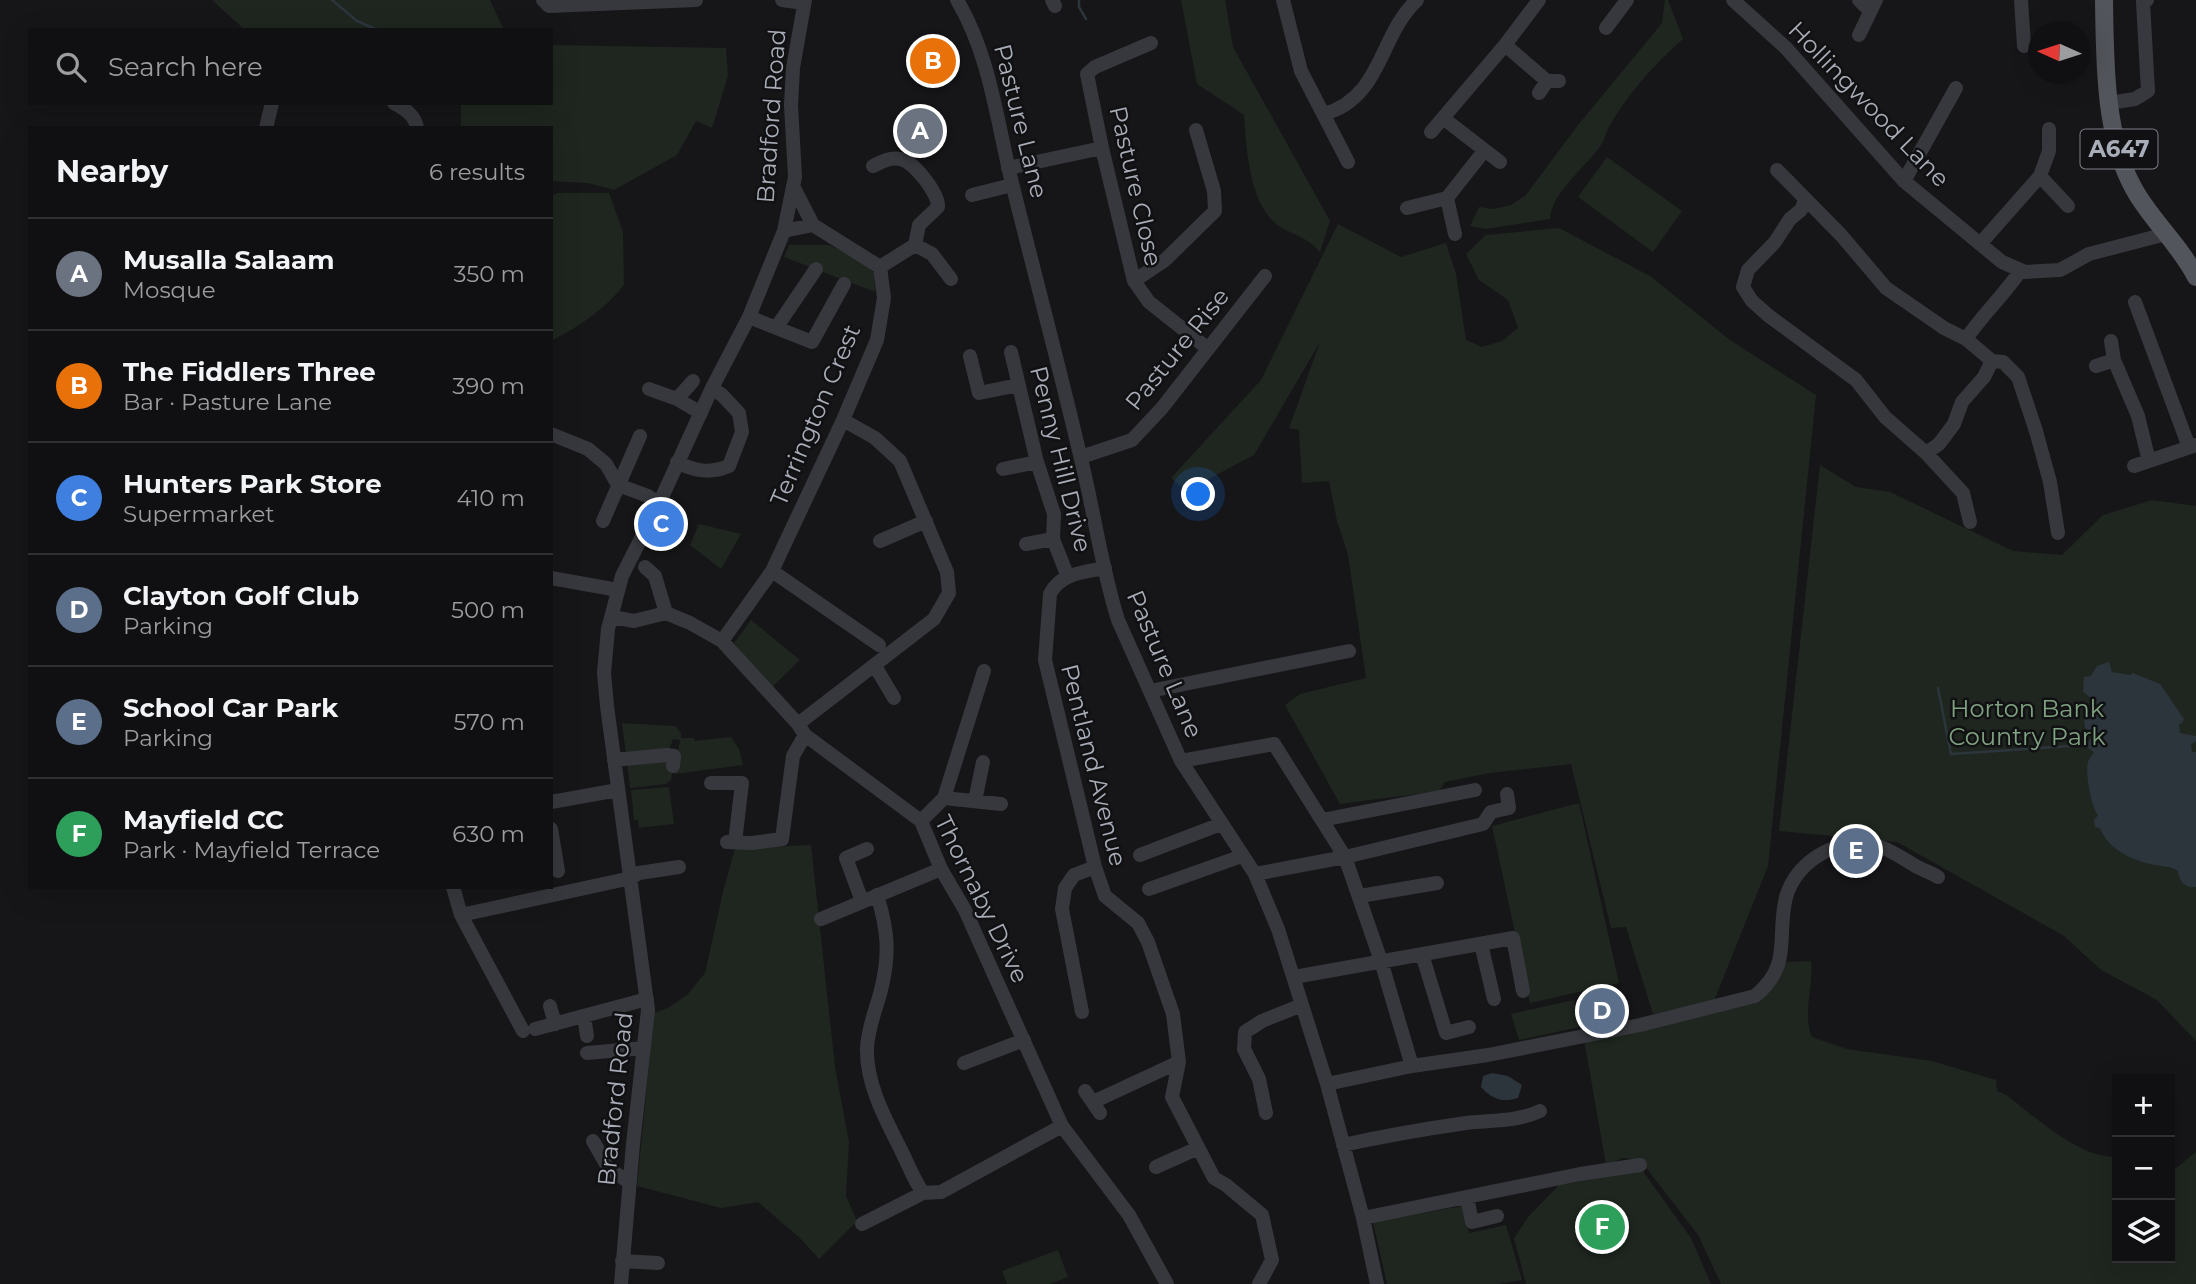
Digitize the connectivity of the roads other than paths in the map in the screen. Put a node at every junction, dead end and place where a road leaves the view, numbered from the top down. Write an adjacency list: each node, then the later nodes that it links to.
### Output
1 (543, 0): 13 (street)
2 (696, 0): 13 (street)
3 (782, 0): 14 (street)
4 (958, 0): 39 (street, Pasture Lane)
5 (1283, 0): 27 (street)
6 (1417, 0): 27 (street)
7 (1539, 0): 20 (street)
8 (1733, 0): 42 (street, Hollingwood Lane)
9 (1859, 0): 16 (street)
10 (2021, 0): 21 (street)
11 (2104, 0): 24 (main road, A647)
12 (2147, 0): 24 (street)
13 (656, 1)
14 (805, 2): 43 (street, Bradford Road)
15 (1621, 2): 17 (street)
16 (1873, 5): 18 (street)
17 (1606, 28)
18 (1859, 35)
19 (1152, 43): 34 (street, Pasture Close)
20 (1505, 45): 22 (street); 28 (street)
21 (2024, 46)
22 (1548, 85)
23 (1956, 88): 42 (street)
24 (2109, 103): 53 (main road, A647)
25 (272, 105): 29 (street)
26 (398, 105): 30 (street)
27 (1324, 114): 36 (street)
28 (1443, 118): 33 (street); 35 (street)
29 (266, 126)
30 (418, 126)
31 (2049, 129): 41 (street)
32 (1196, 130): 62 (street)
33 (1431, 132)
34 (1102, 148): 39 (street); 62 (street, Pasture Close)
35 (1485, 151): 37 (street); 46 (street)
36 (1348, 162)
37 (1500, 162)
38 (873, 166): 55 (street)
39 (1008, 168): 44 (street, Pasture Lane)
40 (1777, 170): 47 (street)
41 (2040, 176): 48 (street); 54 (street)
42 (1904, 181): 54 (street, Hollingwood Lane)
43 (793, 186): 50 (street); 51 (street, Bradford Road)
44 (1012, 186): 45 (street); 86 (street, Pasture Lane)
45 (972, 195)
46 (1447, 198): 49 (street); 52 (street)
47 (1805, 200): 67 (street); 85 (street)
48 (2068, 206)
49 (1407, 208)
50 (813, 225): 51 (street); 56 (street)
51 (784, 231): 65 (street, Bradford Road)
52 (1455, 234)
53 (2166, 234): 58 (street, Hollingwood Lane); 60 (main road, A647)
54 (1980, 244): 58 (street, Hollingwood Lane)
55 (915, 245): 56 (street); 61 (street)
56 (880, 267): 81 (street, Terrington Crest)
57 (816, 269): 66 (street)
58 (2021, 270): 67 (street)
59 (1265, 276): 69 (street, Pasture Rise)
60 (2196, 276)
61 (951, 279)
62 (1134, 281): 69 (street, Pasture Close)
63 (844, 284): 66 (street)
64 (2135, 302): 84 (street)
65 (749, 317): 66 (street); 77 (street, Bradford Road)
66 (776, 327)
67 (1966, 339): 72 (street)
68 (2111, 341): 73 (street)
69 (1207, 348): 86 (street, Pasture Rise)
70 (1011, 352): 76 (street, Penny Hill Drive)
71 (970, 356): 76 (street)
72 (1986, 357): 85 (street); 95 (street)
73 (2114, 360): 74 (street); 84 (street)
74 (2096, 366)
75 (692, 380): 79 (street)
76 (1018, 385): 88 (street, Penny Hill Drive)
77 (712, 388): 80 (street, Bradford Road); 87 (street)
78 (649, 389): 79 (street)
79 (677, 399): 80 (street)
80 (701, 413): 87 (street, Bradford Road)
81 (843, 420): 93 (street); 101 (street, Terrington Crest)
82 (553, 435): 90 (street)
83 (640, 436): 90 (street)
84 (2192, 446)
85 (1926, 453): 94 (street)
86 (1081, 457): 100 (street, Pasture Lane)
87 (677, 462): 91 (street, Bradford Road)
88 (1037, 462): 89 (street); 96 (street, Penny Hill Drive)
89 (1003, 469)
90 (618, 485): 91 (street); 92 (street)
91 (658, 503): 104 (street, Bradford Road)
92 (603, 521)
93 (926, 521): 97 (street); 110 (street)
94 (1970, 522)
95 (2058, 533)
96 (1053, 539): 98 (street); 102 (street, Penny Hill Drive)
97 (880, 541)
98 (1026, 544)
99 (645, 567): 105 (street)
100 (1105, 568): 102 (street); 112 (street, Pasture Lane)
101 (772, 571): 107 (street, Terrington Crest); 108 (street)
102 (1068, 577): 136 (street, Pentland Avenue)
103 (553, 578): 104 (street)
104 (618, 590): 106 (street, Bradford Road)
105 (666, 613): 106 (street); 107 (street, Thornaby Drive)
106 (611, 617): 116 (street, Bradford Road)
107 (722, 641): 114 (street, Thornaby Drive)
108 (879, 645)
109 (1349, 651): 112 (street)
110 (875, 666): 113 (street); 114 (street)
111 (984, 671): 123 (street)
112 (1150, 691): 117 (street, Pasture Lane)
113 (894, 698)
114 (801, 729): 119 (street); 128 (street, Thornaby Drive)
115 (674, 756): 116 (street)
116 (614, 760): 120 (street, Bradford Road)
117 (1181, 761): 127 (street); 129 (street, Pasture Lane)
118 (983, 762): 124 (street)
119 (711, 783)
120 (618, 790): 125 (street); 141 (street, Bradford Road)
121 (1475, 790): 127 (street)
122 (1507, 794): 134 (street)
123 (944, 798): 124 (street); 128 (street)
124 (975, 801): 126 (street)
125 (553, 802)
126 (1000, 804)
127 (1322, 820): 134 (street)
128 (921, 821): 137 (street, Thornaby Drive)
129 (1221, 824): 132 (street); 133 (street, Pasture Lane)
130 (553, 841): 138 (street)
131 (867, 849): 147 (street)
132 (1140, 855)
133 (1242, 856): 139 (street, Pasture Lane); 144 (street)
134 (1345, 857): 139 (street); 146 (street)
135 (678, 867): 141 (street)
136 (1095, 867): 156 (street); 169 (street, Pentland Avenue)
137 (940, 869): 145 (street); 166 (street, Thornaby Drive)
138 (558, 871)
139 (1255, 874): 153 (street, Pasture Lane)
140 (1938, 877): 171 (street)
141 (631, 878): 148 (street); 157 (street, Bradford Road)
142 (1437, 883): 146 (street)
143 (454, 889): 148 (street)
144 (1149, 889)
145 (877, 895): 147 (street); 183 (street)
146 (1360, 896): 152 (street)
147 (862, 901): 149 (street)
148 (461, 915): 163 (street)
149 (821, 919)
150 (1481, 944): 151 (street); 154 (street); 158 (street)
151 (1422, 954): 152 (street); 164 (street)
152 (1381, 961): 153 (street); 171 (street)
153 (1294, 977): 159 (street, Pasture Lane)
154 (1523, 991)
155 (1094, 993): 156 (street)
156 (1079, 996): 161 (street)
157 (647, 999): 162 (street); 167 (street, Bradford Road)
158 (1494, 999)
159 (1302, 1005): 172 (street, Pasture Lane); 175 (street)
160 (550, 1006): 163 (street)
161 (1082, 1012)
162 (584, 1016): 163 (street); 165 (street)
163 (555, 1024)
164 (1469, 1027)
165 (587, 1036)
166 (1024, 1040): 170 (street); 176 (street, Thornaby Drive)
167 (644, 1048): 168 (street); 182 (street, Bradford Road)
168 (587, 1054)
169 (1179, 1062): 173 (street); 179 (street, Pentland Avenue)
170 (964, 1063)
171 (1412, 1066): 172 (street)
172 (1327, 1084): 178 (street, Pasture Lane)
173 (1093, 1102)
174 (1540, 1111): 178 (street)
175 (1266, 1113)
176 (1062, 1126): 183 (street); 191 (street, Thornaby Drive)
177 (593, 1141): 182 (street)
178 (1343, 1145): 186 (street, Pasture Lane)
179 (1198, 1148): 181 (street); 192 (street, Pentland Avenue)
180 (1640, 1165): 184 (street)
181 (1156, 1167)
182 (629, 1182): 188 (street, Bradford Road)
183 (923, 1193): 187 (street)
184 (1468, 1197): 185 (street); 186 (street)
185 (1497, 1216)
186 (1363, 1218): 193 (street, Pasture Lane)
187 (862, 1224)
188 (622, 1261): 189 (street); 190 (street, Bradford Road)
189 (658, 1263)
190 (621, 1284)
191 (1167, 1284)
192 (1259, 1284)
193 (1377, 1284)

